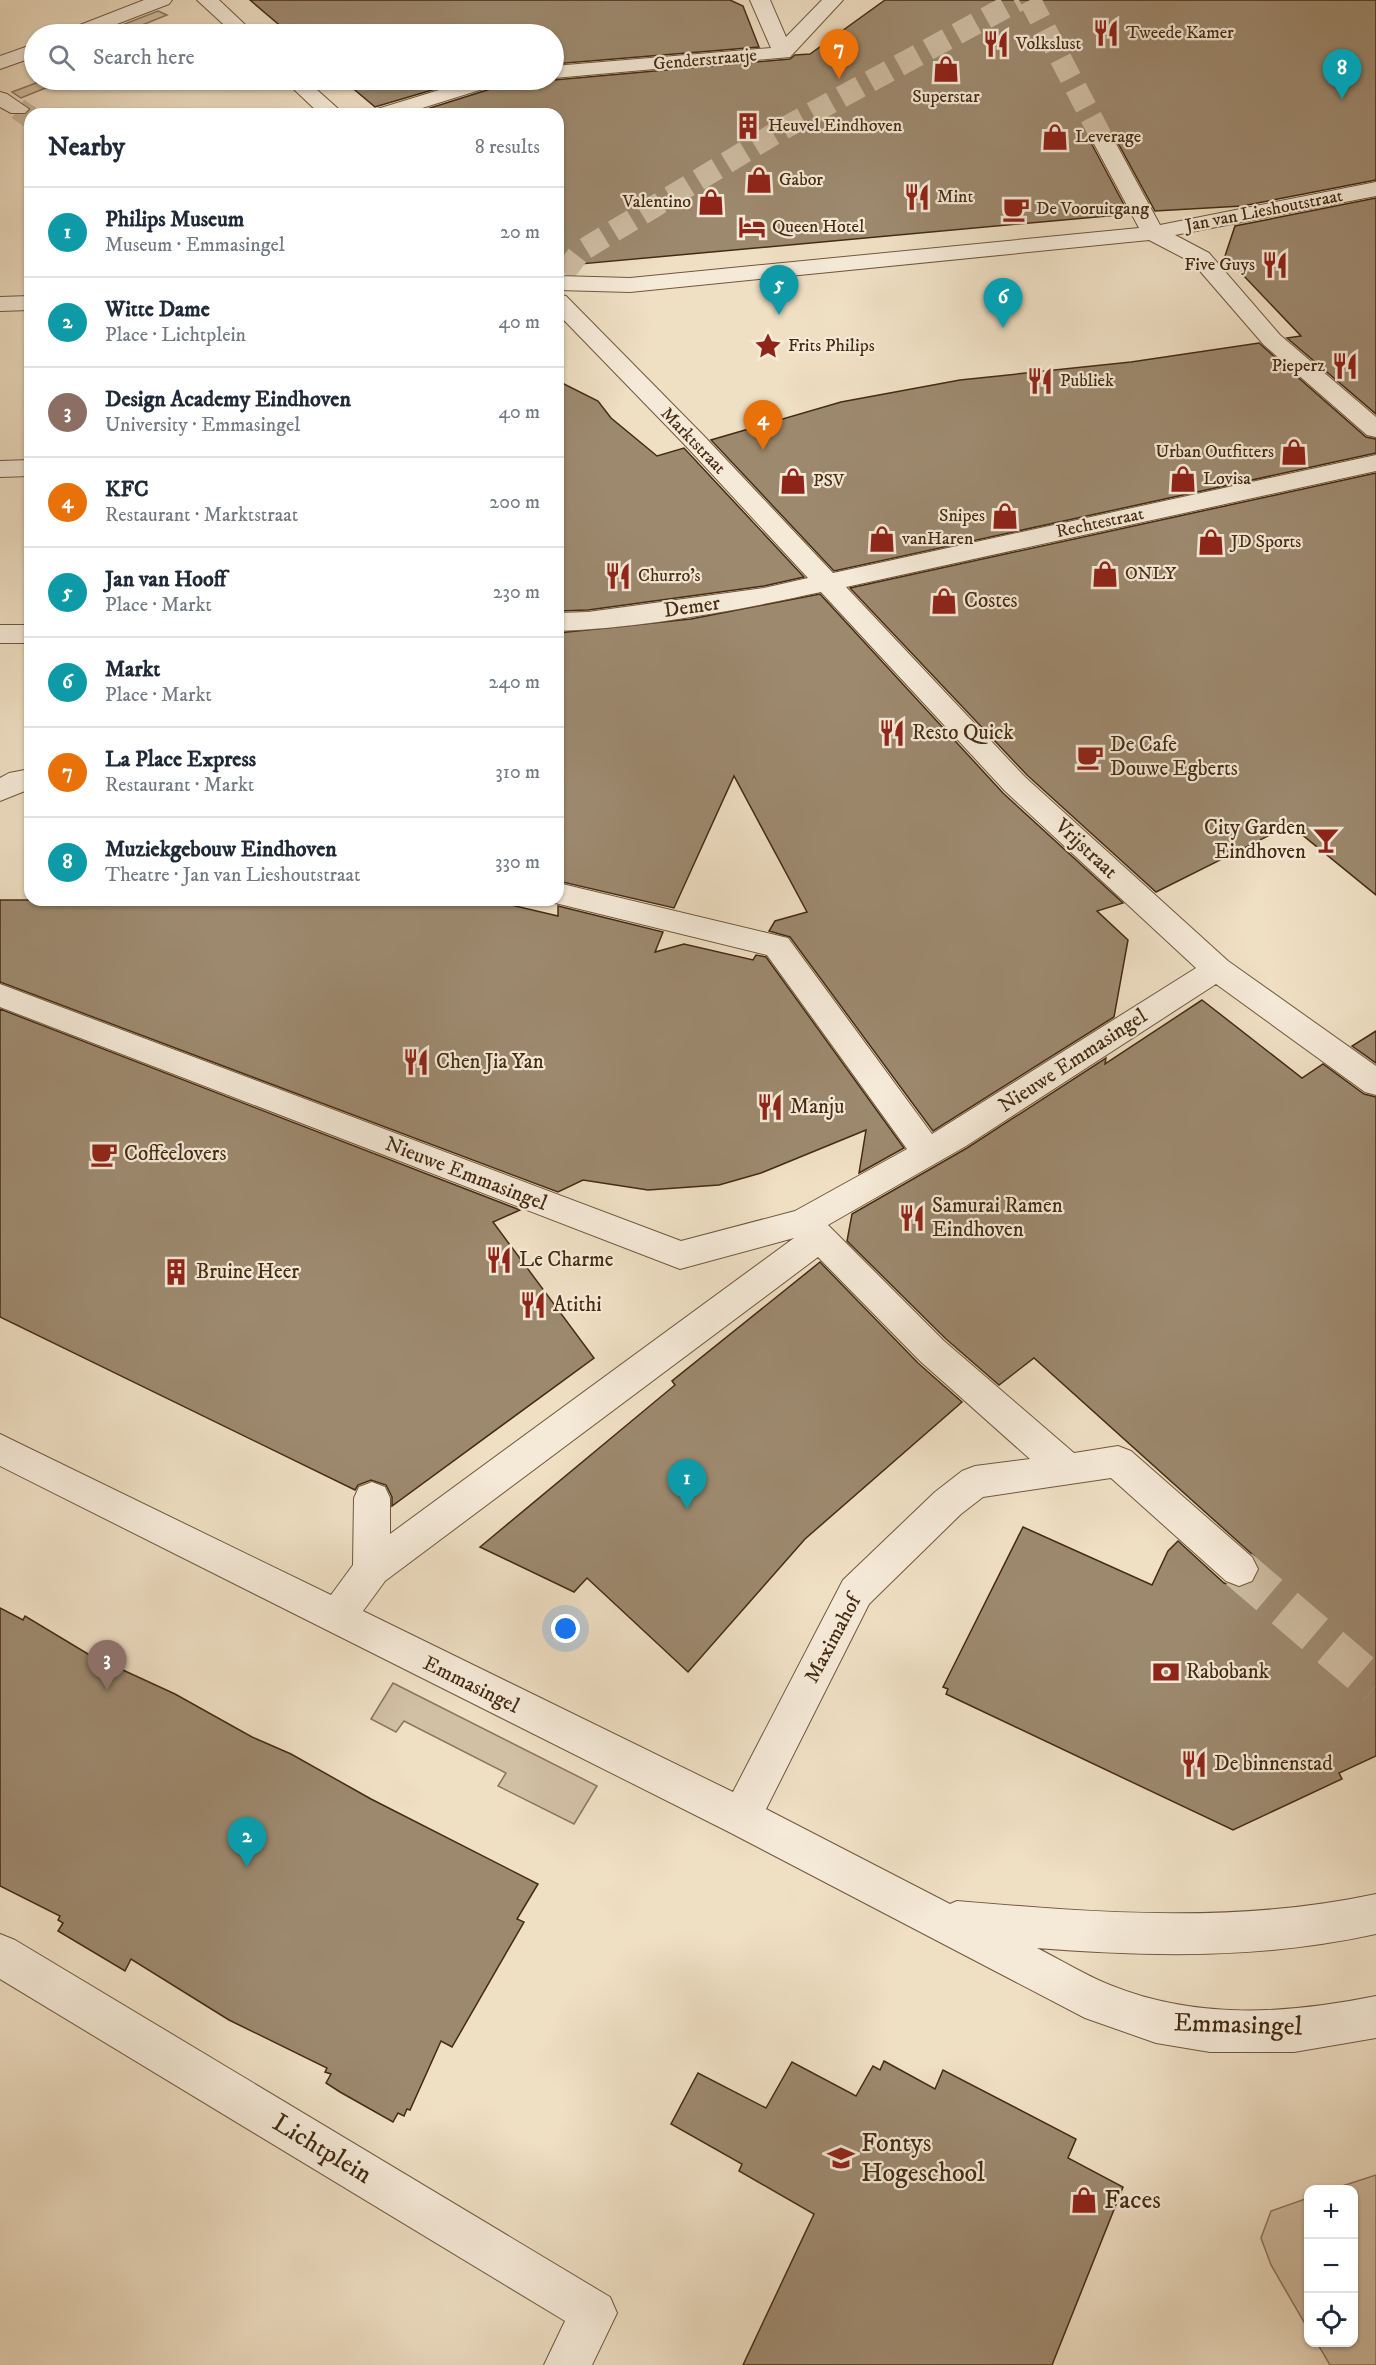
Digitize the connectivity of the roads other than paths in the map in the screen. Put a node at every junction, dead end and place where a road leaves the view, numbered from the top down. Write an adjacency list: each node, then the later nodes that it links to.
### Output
1 (162, 0): 5 (street)
2 (207, 0): 6 (street)
3 (760, 0): 7 (street)
4 (833, 0): 7 (street, Genderstraatje)
5 (100, 24)
6 (234, 24)
7 (783, 53): 10 (street, Genderstraatje)
8 (24, 54): 9 (street)
9 (0, 63)
10 (564, 71)
11 (305, 90): 14 (street)
12 (459, 90): 15 (street)
13 (0, 98): 16 (street)
14 (326, 108)
15 (401, 108)
16 (18, 110)
17 (1103, 140): 19 (street)
18 (1376, 189): 19 (street, Jan van Lieshoutstraat)
19 (1153, 233): 20 (street, Jan van Lieshoutstraat); 24 (street)
20 (564, 278)
21 (24, 303): 22 (street)
22 (0, 304)
23 (564, 307): 28 (street, Marktstraat)
24 (1376, 430)
25 (1376, 463): 28 (street, Rechtestraat)
26 (24, 468): 27 (street)
27 (0, 470)
28 (825, 583): 29 (street, Demer); 35 (street, Vrijstraat)
29 (564, 622)
30 (0, 634): 31 (street)
31 (24, 634)
32 (24, 780): 33 (street)
33 (0, 791)
34 (564, 895): 38 (street)
35 (1217, 969): 37 (street, Vrijstraat); 38 (street, Nieuwe Emmasingel)
36 (0, 995): 39 (street, Nieuwe Emmasingel)
37 (1376, 1083)
38 (927, 1152): 39 (street, Nieuwe Emmasingel)
39 (812, 1230): 41 (street); 43 (street)
40 (0, 1449): 45 (street, Emmasingel)
41 (1067, 1469): 44 (street, Maximahof); 46 (street, Maximahof)
42 (372, 1498): 43 (street)
43 (372, 1569): 45 (street)
44 (1239, 1569)
45 (336, 1618): 46 (street, Emmasingel)
46 (741, 1817): 48 (street, Emmasingel)
47 (1376, 1914): 48 (street, Emmasingel)
48 (943, 1919): 50 (street, Emmasingel)
49 (0, 1955): 51 (street, Lichtplein)
50 (1376, 2017)
51 (567, 2365)

